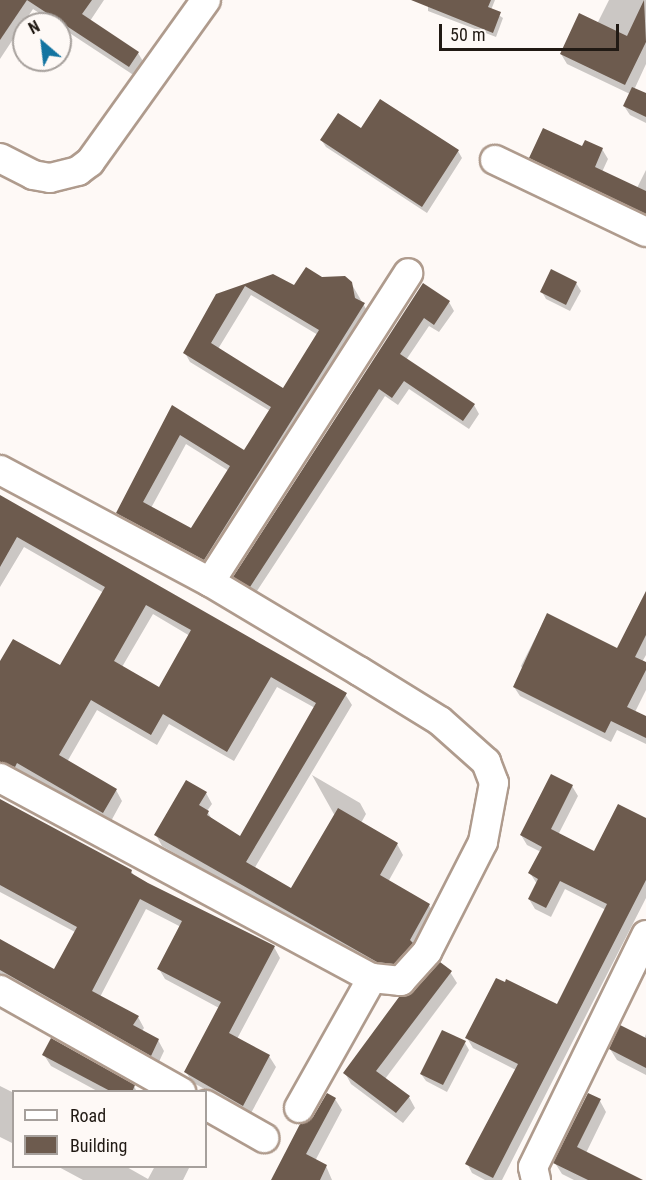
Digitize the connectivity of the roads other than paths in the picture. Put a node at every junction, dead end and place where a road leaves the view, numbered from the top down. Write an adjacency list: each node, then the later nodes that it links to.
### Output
1 (206, 0): 2 (street)
2 (0, 158)
3 (495, 160): 4 (street)
4 (646, 232)
5 (408, 273): 7 (street)
6 (0, 470): 7 (street)
7 (210, 582): 10 (street)
8 (0, 778): 10 (street)
9 (646, 935): 16 (street)
10 (372, 978): 14 (street)
11 (0, 990): 12 (street)
12 (177, 1090)
13 (207, 1106): 15 (street)
14 (299, 1108)
15 (264, 1138)
16 (536, 1180)

